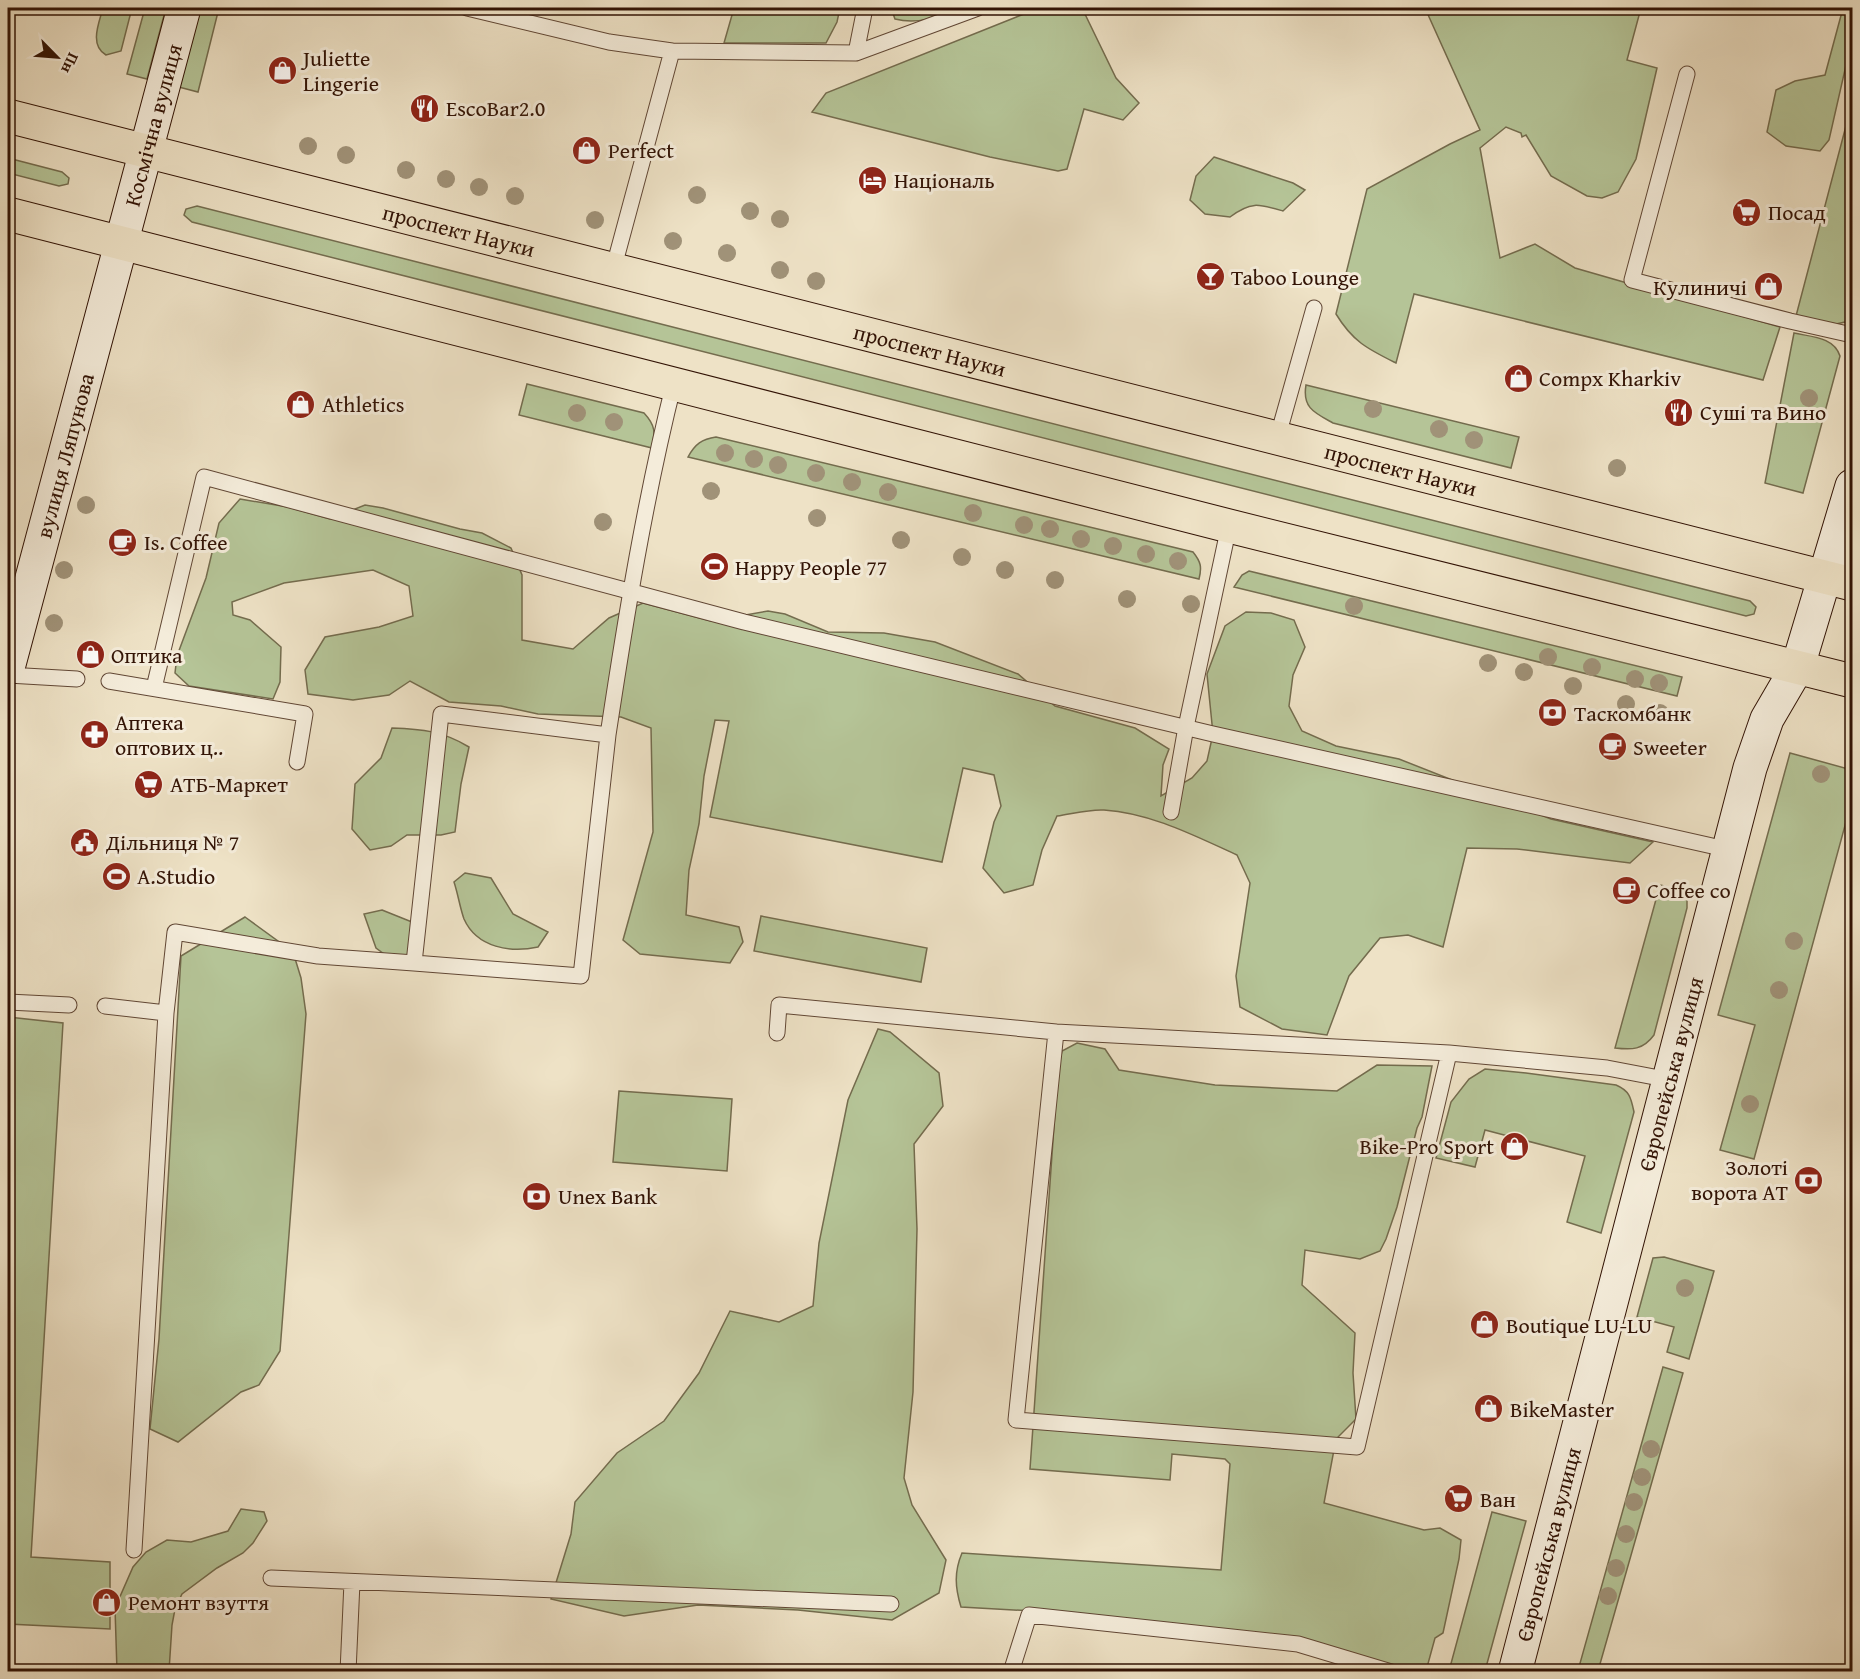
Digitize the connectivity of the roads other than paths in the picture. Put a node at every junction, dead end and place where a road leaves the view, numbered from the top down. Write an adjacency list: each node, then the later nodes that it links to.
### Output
1 (184, 8): 9 (main road, Космічна вулиця)
2 (467, 8): 5 (lane)
3 (865, 8): 6 (lane)
4 (978, 8): 6 (lane)
5 (672, 51): 6 (lane); 12 (lane)
6 (856, 53)
7 (1687, 74): 14 (lane)
8 (8, 116): 9 (main road, проспект Науки)
9 (146, 151): 11 (main road, Космічна вулиця); 12 (main road, проспект Науки)
10 (8, 214): 11 (main road)
11 (122, 243): 15 (main road); 22 (main road, вулиця Ляпунова)
12 (613, 270): 16 (main road, проспект Науки)
13 (1314, 308): 16 (lane)
14 (1852, 335)
15 (674, 383): 18 (main road); 20 (lane)
16 (1277, 439): 19 (main road, проспект Науки)
17 (1852, 486): 19 (main road, Європейська вулиця)
18 (1229, 526): 21 (main road); 28 (lane)
19 (1839, 580): 21 (main road, Європейська вулиця)
20 (630, 591): 27 (lane); 28 (lane); 29 (lane)
21 (1798, 666): 26 (main road); 32 (main road, Європейська вулиця)
22 (8, 668)
23 (8, 675): 24 (lane)
24 (77, 679)
25 (109, 681): 27 (lane)
26 (1852, 681)
27 (154, 688): 30 (lane)
28 (1186, 727): 31 (lane); 32 (lane)
29 (608, 735): 33 (lane); 33 (lane)
30 (297, 762)
31 (1171, 812)
32 (1730, 850): 41 (main road, Європейська вулиця)
33 (414, 963): 37 (lane)
34 (8, 1002): 35 (lane)
35 (69, 1005)
36 (105, 1006): 37 (lane)
37 (166, 1013): 42 (lane)
38 (1056, 1032): 39 (lane); 40 (lane); 40 (lane)
39 (777, 1033)
40 (1449, 1053): 41 (lane)
41 (1670, 1080): 49 (main road, Європейська вулиця)
42 (134, 1550)
43 (271, 1578): 44 (lane)
44 (352, 1582): 45 (lane); 46 (lane)
45 (891, 1604)
46 (348, 1671)
47 (1011, 1671): 48 (lane)
48 (1391, 1671)
49 (1515, 1671)

